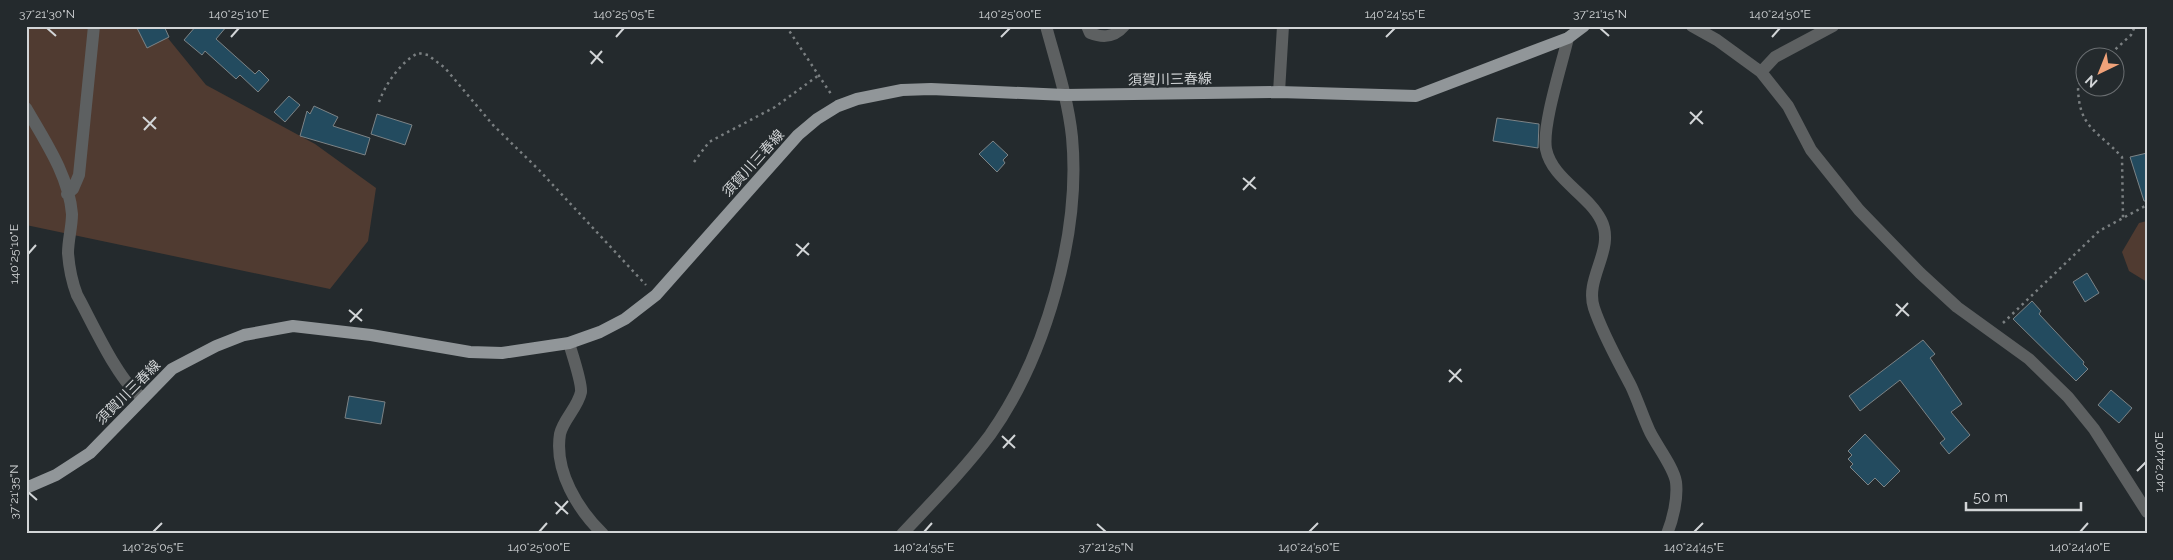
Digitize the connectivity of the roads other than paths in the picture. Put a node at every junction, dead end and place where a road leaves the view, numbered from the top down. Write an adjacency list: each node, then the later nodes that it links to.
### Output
1 (94, 26): 14 (street)
2 (1046, 26): 12 (street)
3 (1087, 26): 4 (street)
4 (1124, 26)
5 (1282, 26): 11 (street)
6 (1584, 26): 9 (main road, 須賀川三春線)
7 (1692, 26): 10 (street)
8 (1833, 26): 10 (street)
9 (1568, 38): 11 (main road, 須賀川三春線); 21 (street)
10 (1761, 72): 18 (street)
11 (1279, 92): 12 (main road, 須賀川三春線)
12 (1065, 95): 15 (main road, 須賀川三春線); 20 (street)
13 (26, 108): 14 (street)
14 (68, 194): 16 (street)
15 (569, 343): 16 (main road, 須賀川三春線); 19 (street)
16 (142, 397): 17 (main road, 須賀川三春線)
17 (26, 488)
18 (2147, 512)
19 (604, 534)
20 (902, 534)
21 (1667, 534)

